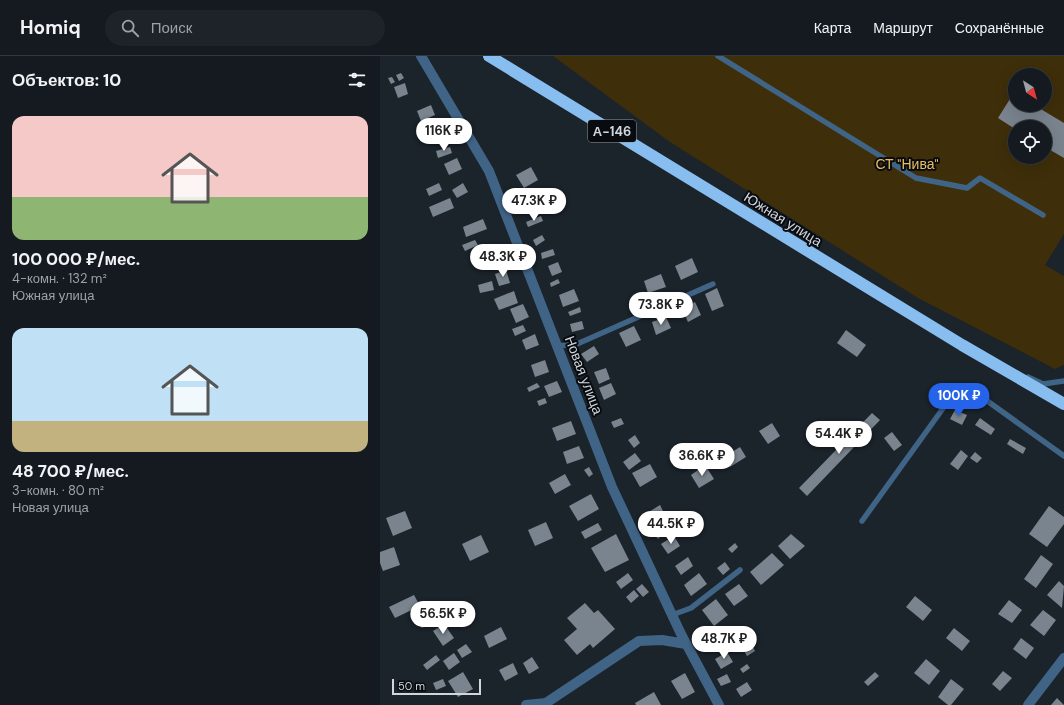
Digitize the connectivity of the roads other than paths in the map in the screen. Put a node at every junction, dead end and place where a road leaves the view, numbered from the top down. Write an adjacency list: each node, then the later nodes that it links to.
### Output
1 (421, 56): 6 (street, Новая улица)
2 (489, 56): 7 (highway, Южная улица / А-146)
3 (718, 56): 4 (lane)
4 (1042, 215)
5 (713, 284): 6 (lane)
6 (558, 346): 13 (street, Новая улица)
7 (962, 346): 8 (lane); 9 (highway, Южная улица / А-146)
8 (1064, 381)
9 (1063, 401)
10 (1064, 456): 11 (lane)
11 (862, 521)
12 (740, 570): 13 (lane)
13 (672, 615): 14 (street, Новая улица)
14 (686, 644): 16 (street); 17 (street, Новая улица)
15 (1064, 658): 18 (street)
16 (526, 705)
17 (719, 705)
18 (1028, 705)

